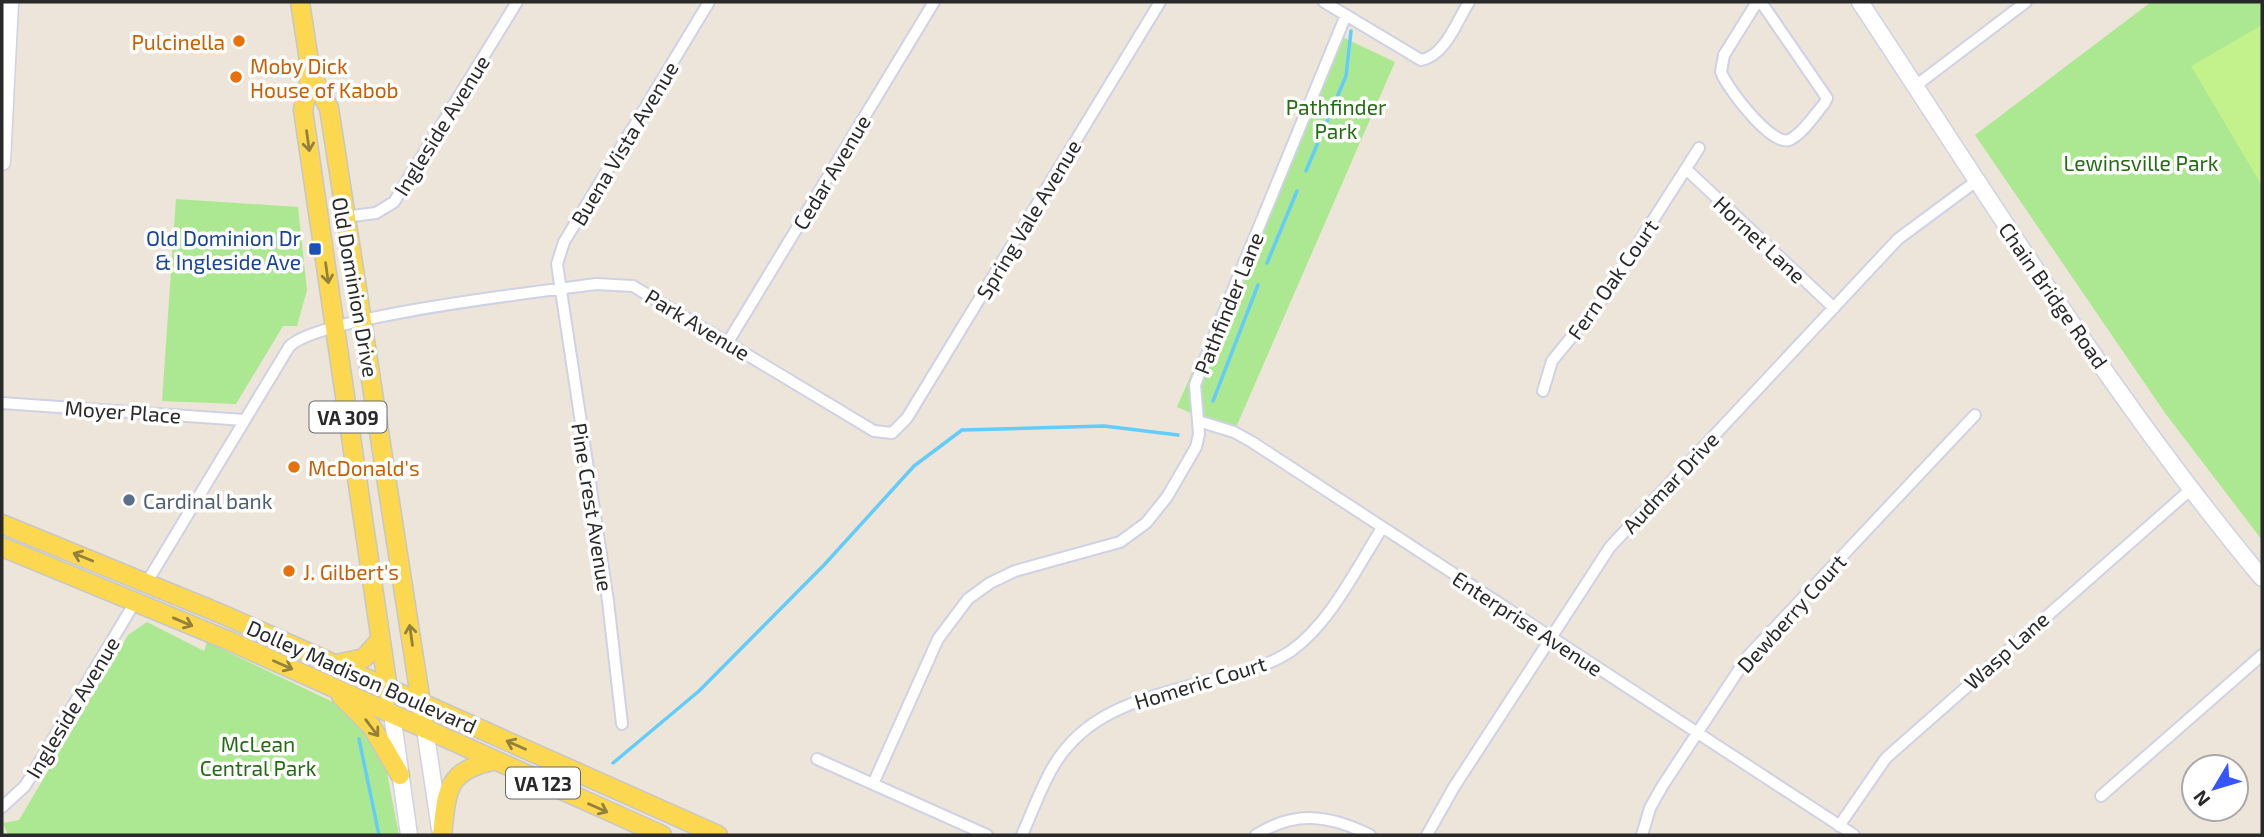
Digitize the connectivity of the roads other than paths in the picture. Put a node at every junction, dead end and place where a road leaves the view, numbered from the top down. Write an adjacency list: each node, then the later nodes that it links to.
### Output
1 (10, 2): 16 (main road)
2 (300, 2): 13 (main road, Old Dominion Drive / VA 309)
3 (517, 2): 19 (street, Ingleside Avenue)
4 (709, 2): 20 (street, Buena Vista Avenue)
5 (934, 2): 24 (street, Cedar Avenue)
6 (1160, 2): 30 (street, Spring Vale Avenue)
7 (1324, 2): 12 (street)
8 (1469, 2): 12 (street)
9 (1759, 2): 9 (street)
10 (1860, 2): 14 (main road, Chain Bridge Road)
11 (2026, 2): 14 (street)
12 (1346, 15): 29 (street, Pathfinder Lane)
13 (311, 74): 19 (main road, Old Dominion Drive / VA 309); 23 (main road, Old Dominion Drive / VA 309, one-way to 23)
14 (1914, 87): 18 (main road, Chain Bridge Road)
15 (1699, 148): 17 (street, Fern Oak Court)
16 (2, 162)
17 (1686, 169): 21 (street, Hornet Lane); 25 (street, Fern Oak Court)
18 (1975, 182): 21 (street, Audmar Drive); 31 (main road, Chain Bridge Road)
19 (344, 217): 22 (main road, Old Dominion Drive / VA 309)
20 (559, 290): 22 (street, Park Avenue); 24 (street, Park Avenue); 48 (street, Pine Crest Avenue)
21 (1834, 308): 40 (street, Audmar Drive)
22 (362, 319): 23 (street); 46 (main road, Old Dominion Drive / VA 309, one-way to 22)
23 (335, 325): 28 (street); 41 (main road, Old Dominion Drive / VA 309)
24 (728, 342): 30 (street, Park Avenue)
25 (1543, 391)
26 (2, 403): 28 (street, Moyer Place)
27 (1975, 415): 50 (street, Dewberry Court)
28 (244, 420): 36 (street)
29 (1198, 421): 33 (street, Enterprise Avenue); 54 (street, Pathfinder Lane)
30 (892, 433)
31 (2190, 490): 35 (main road, Chain Bridge Road); 57 (street, Wasp Lane)
32 (2, 524): 36 (main road, Dolley Madison Boulevard / VA 123, one-way to 32)
33 (1382, 528): 40 (street, Enterprise Avenue); 63 (street, Homeric Court)
34 (2, 547): 37 (main road, Dolley Madison Boulevard / VA 123)
35 (2262, 578)
36 (147, 582): 37 (main road); 39 (main road, Dolley Madison Boulevard / VA 123)
37 (104, 589): 38 (main road, Dolley Madison Boulevard / VA 123)
38 (135, 602): 39 (main road); 45 (main road, Dolley Madison Boulevard / VA 123, one-way to 45); 56 (street, Ingleside Avenue)
39 (197, 603): 43 (main road, Dolley Madison Boulevard / VA 123)
40 (1552, 637): 50 (street, Enterprise Avenue); 66 (street, Audmar Drive)
41 (380, 640): 43 (main road); 44 (main road, Old Dominion Drive / VA 309)
42 (2262, 655): 55 (street)
43 (336, 664): 44 (main road, Dolley Madison Boulevard / VA 123)
44 (388, 687): 46 (main road, Dolley Madison Boulevard / VA 123); 47 (main road, Old Dominion Drive / VA 309)
45 (334, 688): 47 (main road, Dolley Madison Boulevard / VA 123); 53 (main road, one-way to 53)
46 (421, 702): 49 (main road, Old Dominion Drive / VA 309); 61 (main road, Dolley Madison Boulevard / VA 123, one-way to 46)
47 (392, 714): 49 (main road, Dolley Madison Boulevard / VA 123); 53 (main road, Old Dominion Drive)
48 (622, 724)
49 (425, 729): 52 (main road, Dolley Madison Boulevard / VA 123); 59 (main road, Old Dominion Drive)
50 (1697, 733): 57 (street, Enterprise Avenue); 67 (street, Dewberry Court)
51 (817, 759): 54 (street)
52 (493, 761): 59 (main road); 60 (main road, Dolley Madison Boulevard / VA 123, one-way to 60)
53 (400, 775): 58 (main road, Old Dominion Drive)
54 (873, 784): 62 (street)
55 (2101, 796)
56 (2, 807)
57 (1839, 826): 68 (street, Enterprise Avenue)
58 (409, 835)
59 (441, 835)
60 (662, 835)
61 (718, 835)
62 (987, 835)
63 (1022, 835)
64 (1256, 835): 65 (street)
65 (1370, 835)
66 (1427, 835)
67 (1642, 835)
68 (1854, 835)

